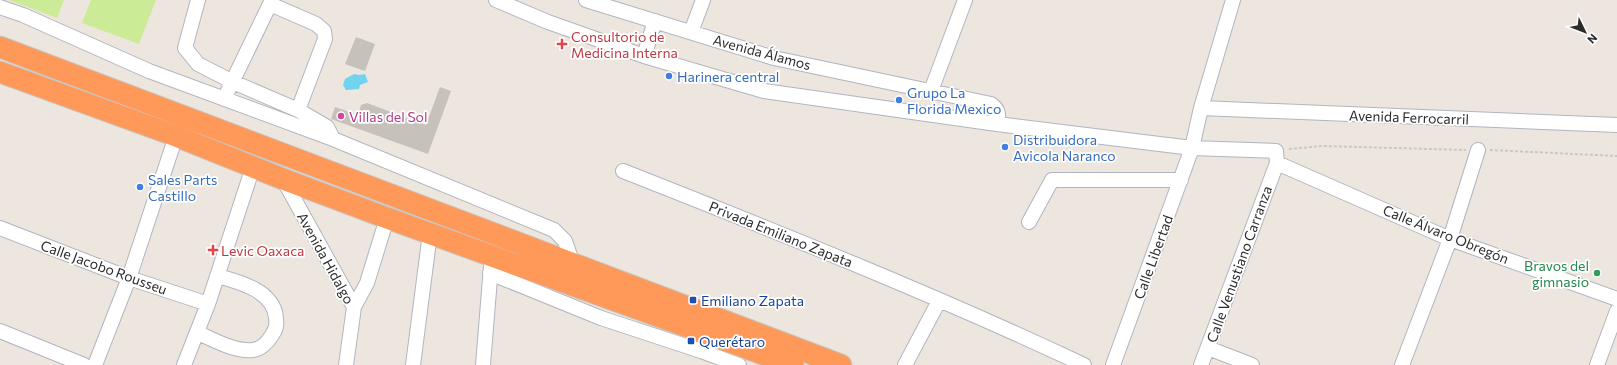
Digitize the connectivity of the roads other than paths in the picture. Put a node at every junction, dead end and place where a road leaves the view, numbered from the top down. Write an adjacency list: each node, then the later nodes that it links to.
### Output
1 (198, 0): 13 (street)
2 (496, 0): 11 (street)
3 (586, 0): 8 (street, Avenida Álamos)
4 (703, 0): 9 (street)
5 (965, 0): 14 (street)
6 (1233, 0): 16 (street, Calle Libertad)
7 (0, 7): 15 (street)
8 (655, 21): 9 (street, Avenida Álamos); 11 (street)
9 (691, 32): 14 (street, Avenida Álamos)
10 (0, 47): 34 (highway)
11 (644, 56): 18 (street)
12 (0, 72): 20 (highway)
13 (233, 82): 15 (street); 17 (street); 17 (street)
14 (936, 92): 18 (street, Avenida Álamos)
15 (224, 99): 21 (street)
16 (1200, 108): 19 (street, Avenida Ferrocarril); 22 (street, Calle Libertad)
17 (298, 110): 21 (street)
18 (997, 124): 22 (street)
19 (1617, 125)
20 (176, 136): 25 (highway); 37 (street)
21 (333, 139): 34 (street)
22 (1192, 148): 24 (street); 28 (street, Calle Libertad)
23 (1478, 150): 33 (street)
24 (1277, 157): 33 (street, Calle Álvaro Obregón); 45 (street, Calle Venustiano Carranza)
25 (253, 166): 27 (highway); 36 (street)
26 (623, 171): 39 (street, Privada Emiliano Zapata)
27 (283, 179): 29 (highway); 41 (street, Avenida Hidalgo)
28 (1181, 180): 30 (street); 58 (street, Calle Libertad)
29 (387, 218): 32 (highway); 41 (street)
30 (1030, 222)
31 (0, 228): 37 (street, Calle Jacobo Rousseu)
32 (430, 233): 35 (highway); 51 (street)
33 (1450, 239): 38 (street, Calle Álvaro Obregón); 61 (street)
34 (573, 264): 55 (highway)
35 (491, 265): 46 (highway); 52 (street); 53 (street)
36 (218, 276): 40 (street); 44 (street)
37 (129, 278): 40 (street, Calle Jacobo Rousseu); 48 (street)
38 (1617, 299)
39 (940, 300): 56 (street); 57 (street, Privada Emiliano Zapata)
40 (208, 304): 44 (street)
41 (354, 307): 50 (street, Avenida Hidalgo)
42 (1617, 311): 62 (street)
43 (0, 331): 47 (street)
44 (198, 333): 49 (street)
45 (1208, 348): 59 (street, Calle Venustiano Carranza); 60 (street)
46 (759, 360): 54 (highway)
47 (84, 365)
48 (95, 365)
49 (184, 365)
50 (346, 365)
51 (413, 365)
52 (483, 365)
53 (739, 365)
54 (793, 365)
55 (841, 365)
56 (905, 365)
57 (1084, 365)
58 (1113, 365)
59 (1201, 365)
60 (1252, 365)
61 (1402, 365)
62 (1597, 365)

